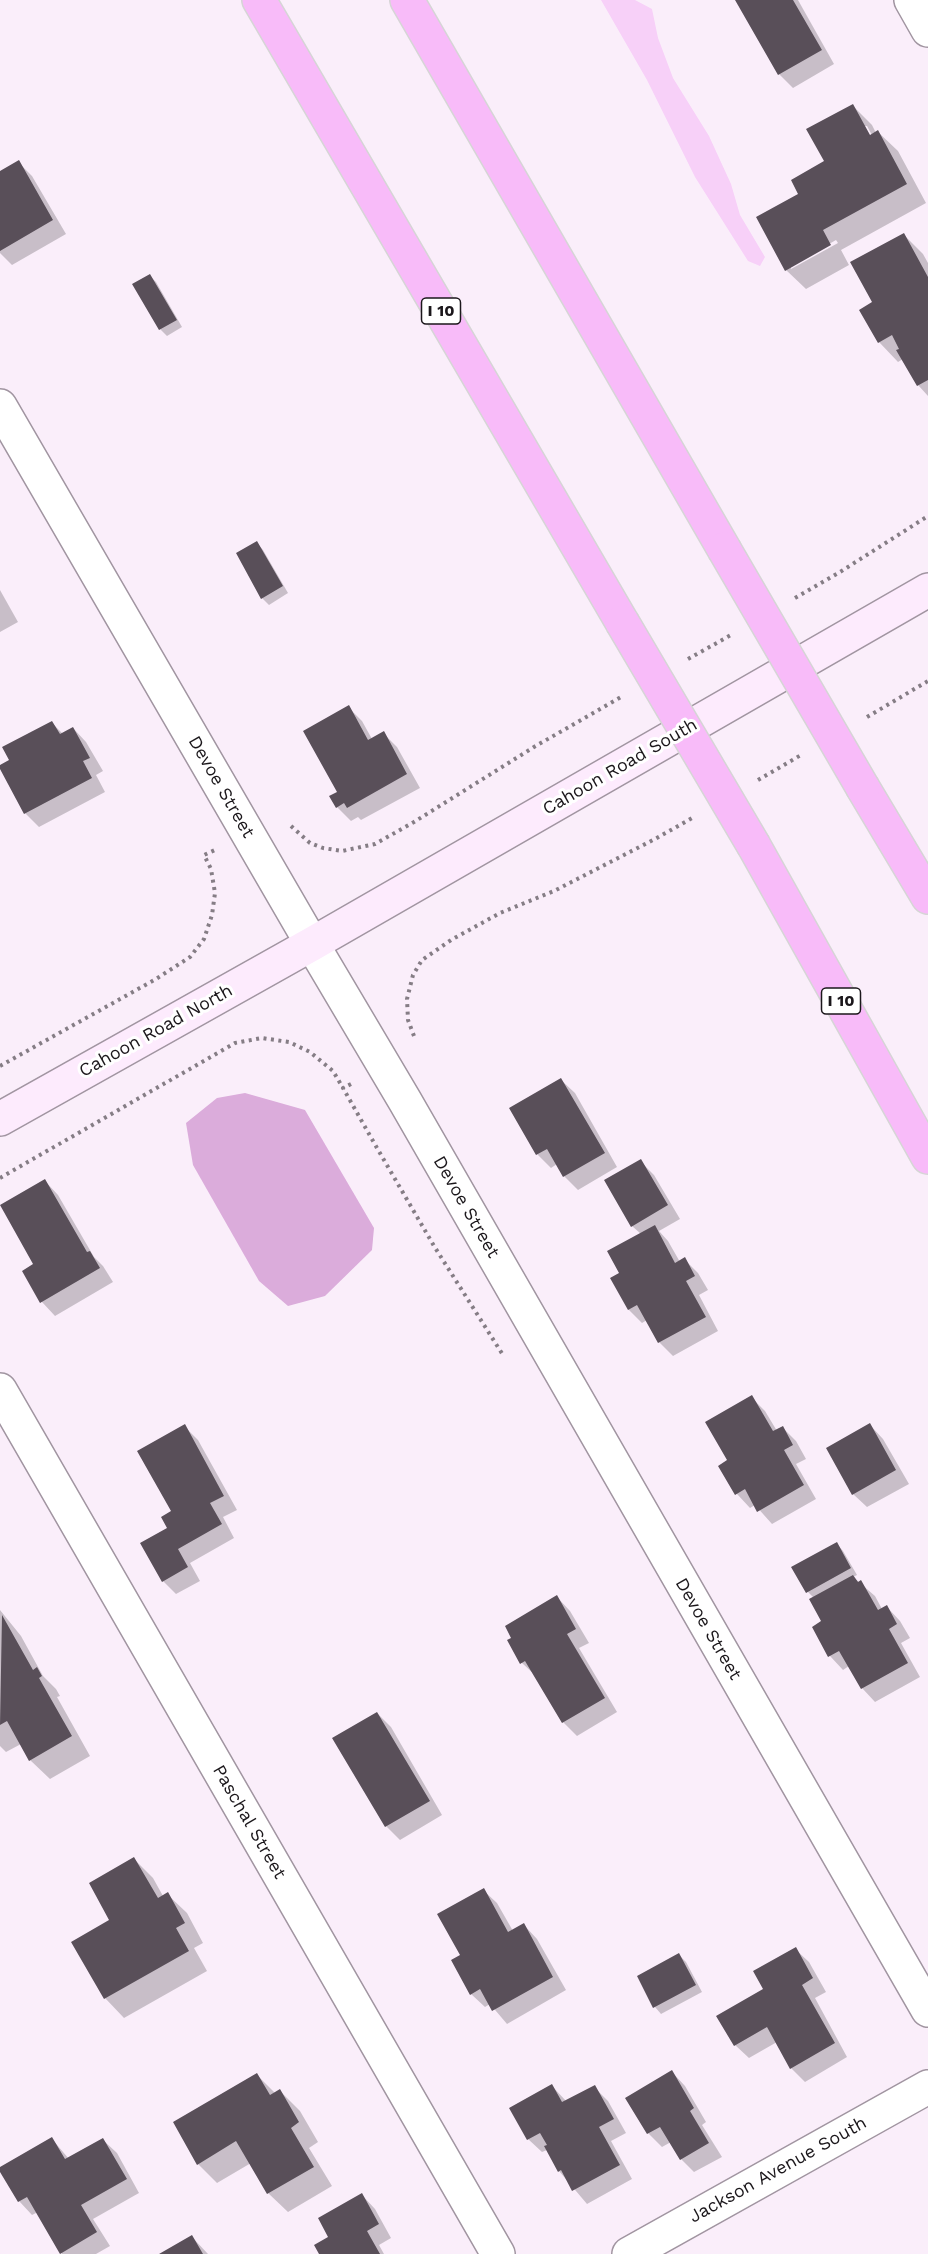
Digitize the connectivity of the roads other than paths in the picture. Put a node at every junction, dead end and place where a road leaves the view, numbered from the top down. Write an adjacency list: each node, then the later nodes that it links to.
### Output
1 (259, 0): 10 (highway, I 10, bridge)
2 (407, 0): 7 (highway, bridge)
3 (911, 0): 4 (street)
4 (928, 30)
5 (0, 406): 8 (street, Devoe Street)
6 (928, 590): 8 (main road, Cahoon Road South)
7 (928, 897)
8 (312, 944): 9 (main road, Cahoon Road North); 12 (street, Devoe Street)
9 (0, 1119)
10 (928, 1157)
11 (0, 1390): 14 (street, Paschal Street)
12 (928, 2010)
13 (928, 2087): 15 (street, Jackson Avenue South)
14 (498, 2254)
15 (629, 2254)

